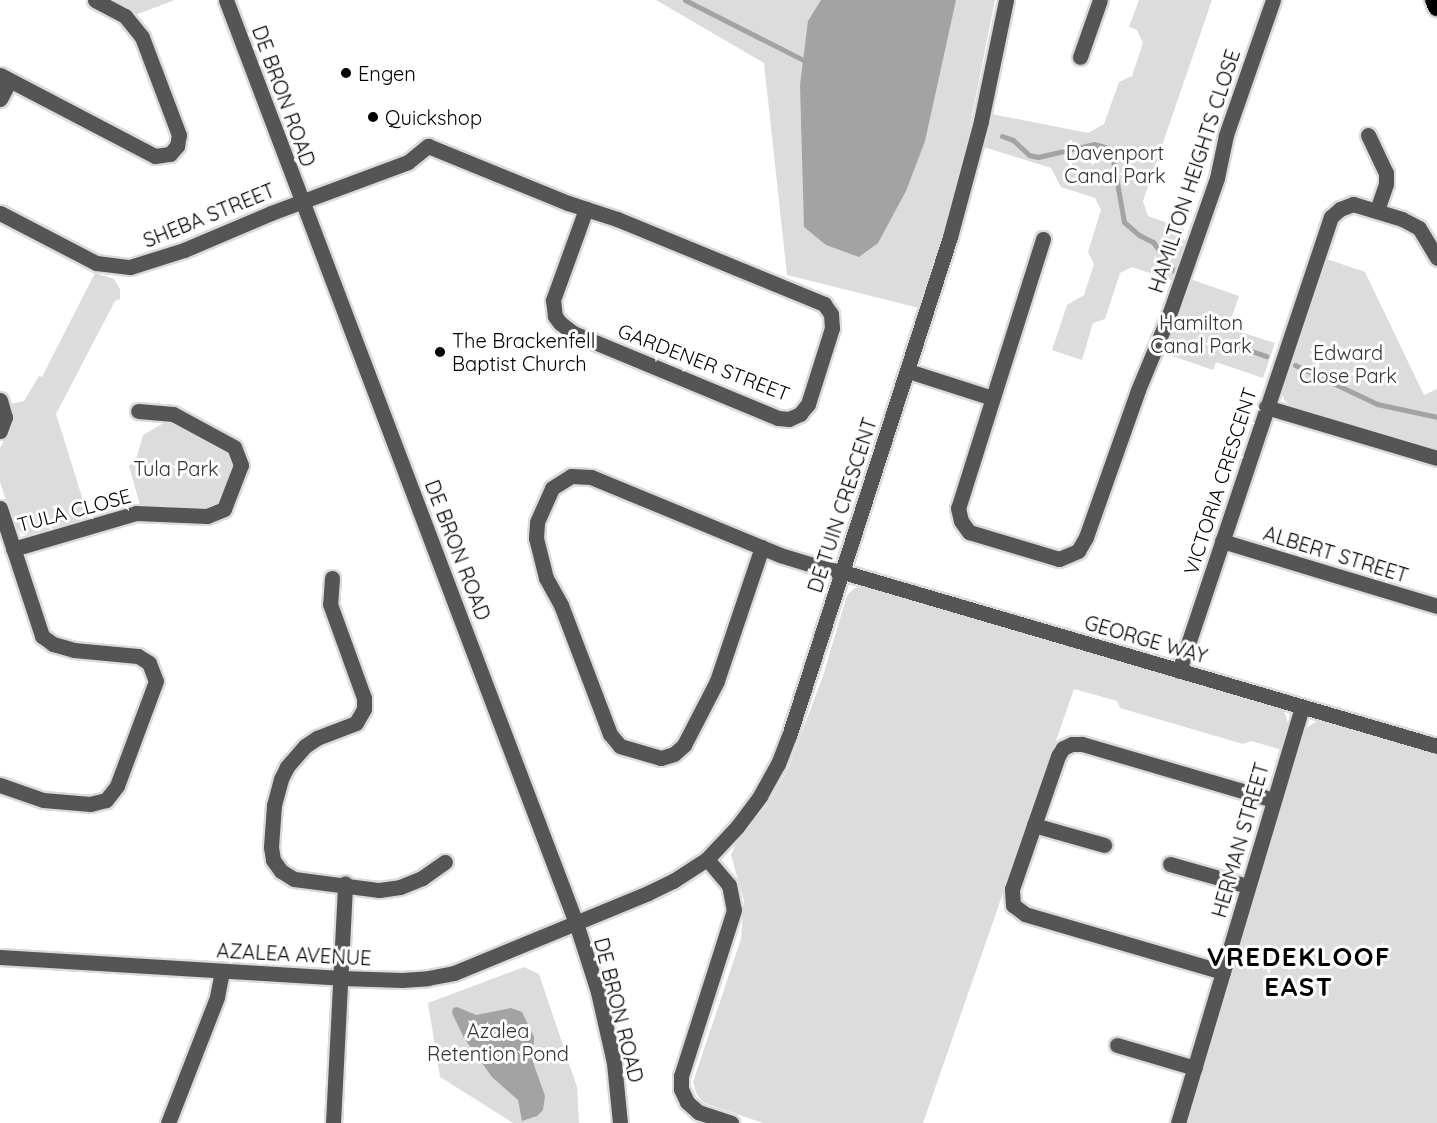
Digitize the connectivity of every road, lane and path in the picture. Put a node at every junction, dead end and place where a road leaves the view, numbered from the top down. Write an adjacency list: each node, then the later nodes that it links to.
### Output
1 (94, 0): 9 (street)
2 (226, 0): 12 (street, DE BRON ROAD)
3 (1005, 0): 18 (street, DE TUIN CRESCENT)
4 (1100, 0): 8 (street)
5 (1273, 0): 19 (street, HAMILTON HEIGHTS CLOSE)
6 (1434, 0): 7 (highway)
7 (1437, 7)
8 (1080, 57)
9 (5, 77): 10 (street)
10 (0, 99)
11 (1368, 135): 14 (street)
12 (301, 202): 13 (street, GARDENER STREET); 15 (street, SHEBA STREET); 44 (street, DE BRON ROAD)
13 (586, 208): 13 (street, GARDENER STREET)
14 (1377, 210): 17 (street, VICTORIA CRESCENT); 21 (street, VICTORIA CRESCENT)
15 (0, 213)
16 (1043, 239): 19 (street, HAMILTON HEIGHTS CLOSE)
17 (1437, 258)
18 (908, 371): 19 (street); 29 (street, DE TUIN CRESCENT)
19 (992, 398)
20 (0, 400): 23 (street)
21 (1266, 407): 24 (street); 26 (street, VICTORIA CRESCENT)
22 (138, 411): 28 (street, TULA CLOSE)
23 (0, 431)
24 (1437, 458)
25 (0, 508): 28 (street)
26 (1222, 541): 31 (street, ALBERT STREET); 32 (street, VICTORIA CRESCENT)
27 (762, 547): 27 (street, GEORGE WAY); 29 (street, GEORGE WAY)
28 (13, 549): 35 (street)
29 (843, 572): 32 (street, GEORGE WAY); 39 (street, DE TUIN CRESCENT)
30 (332, 578): 42 (street)
31 (1437, 606)
32 (1179, 671): 33 (street, GEORGE WAY)
33 (1302, 706): 34 (street, GEORGE WAY); 36 (street, HERMAN STREET)
34 (1437, 746)
35 (0, 785)
36 (1274, 800): 37 (street); 43 (street, HERMAN STREET)
37 (1034, 825): 38 (street); 47 (street)
38 (1104, 845)
39 (707, 859): 44 (street, DE TUIN CRESCENT); 54 (street)
40 (445, 862): 42 (street)
41 (1170, 864): 43 (street)
42 (345, 884): 48 (street)
43 (1248, 886): 47 (street, HERMAN STREET)
44 (576, 923): 48 (street, AZALEA AVENUE); 53 (street, DE BRON ROAD)
45 (0, 957): 46 (street, AZALEA AVENUE)
46 (222, 971): 48 (street, AZALEA AVENUE); 51 (street)
47 (1223, 972): 50 (street, HERMAN STREET)
48 (341, 978): 52 (street)
49 (1117, 1045): 50 (street)
50 (1194, 1068): 55 (street, HERMAN STREET)
51 (168, 1123)
52 (333, 1123)
53 (621, 1123)
54 (731, 1123)
55 (1178, 1123)

